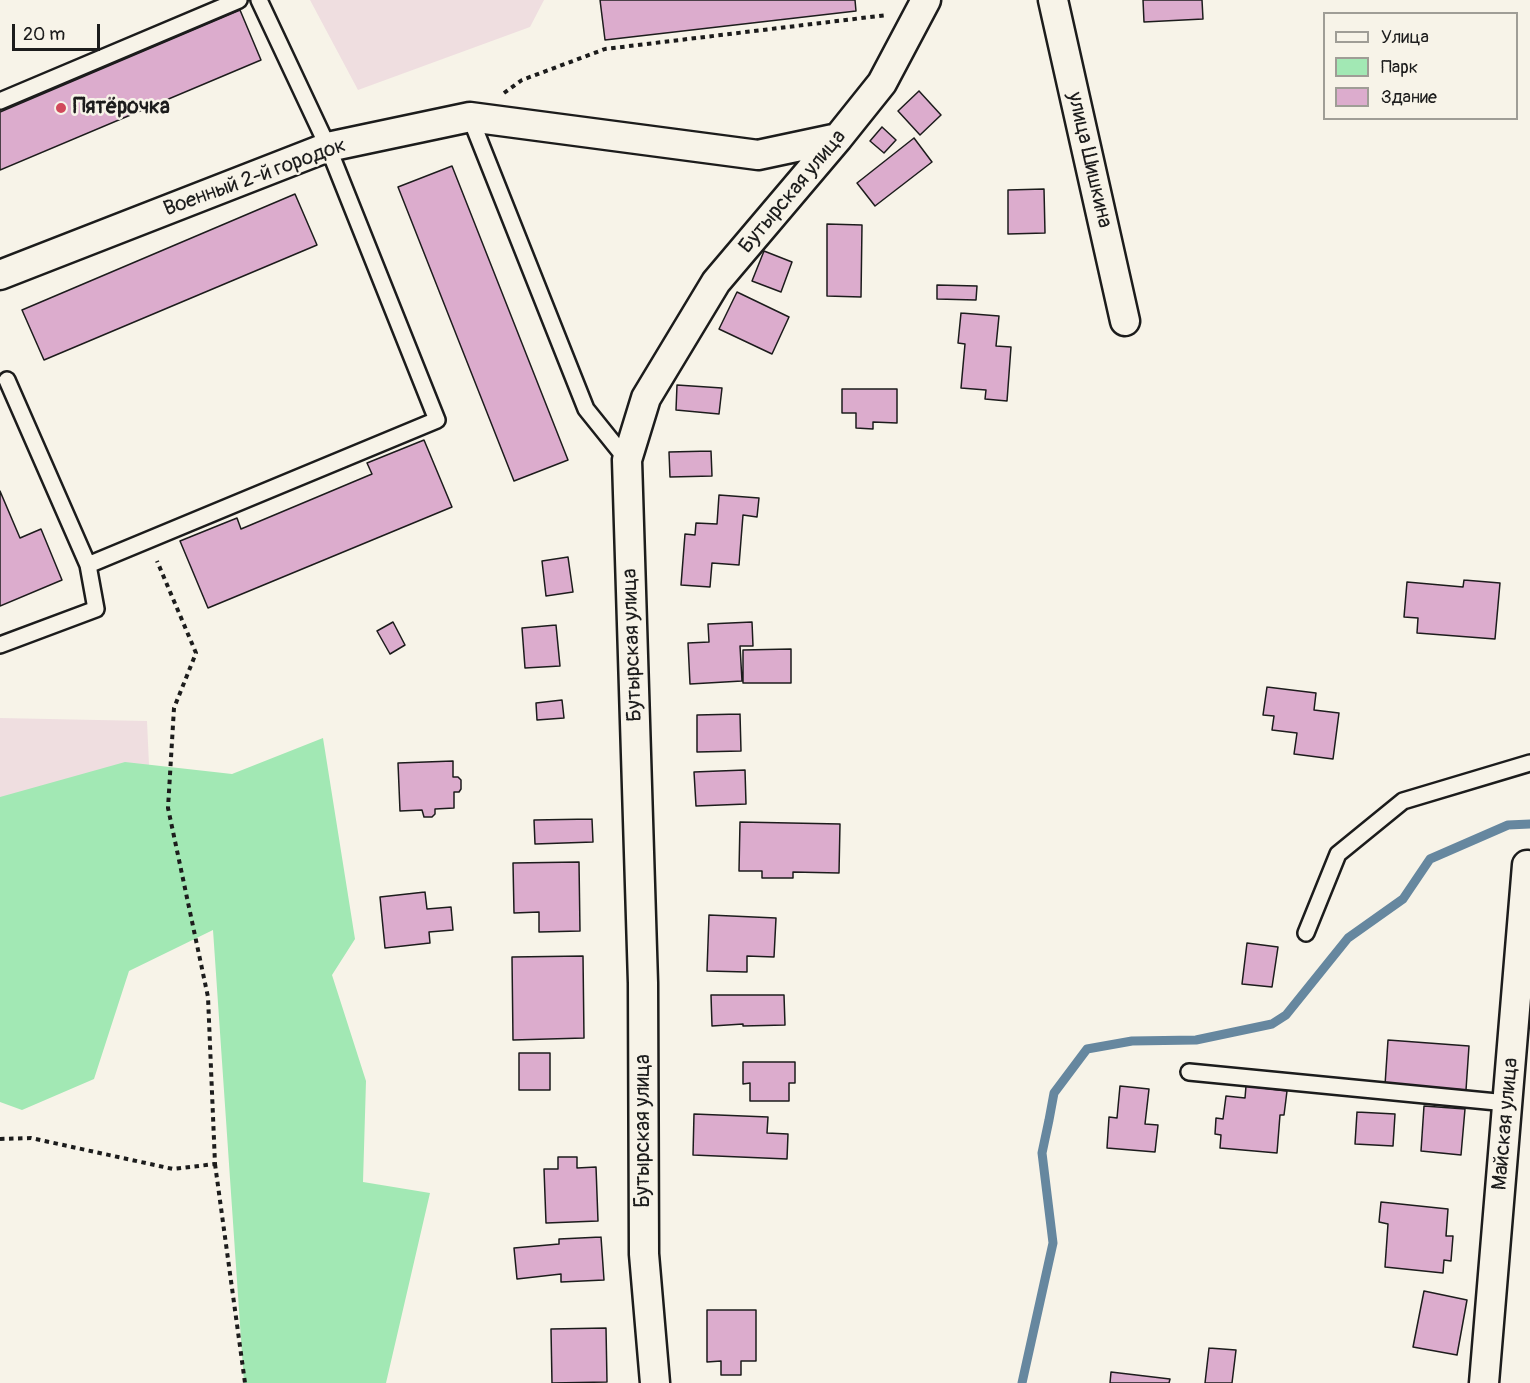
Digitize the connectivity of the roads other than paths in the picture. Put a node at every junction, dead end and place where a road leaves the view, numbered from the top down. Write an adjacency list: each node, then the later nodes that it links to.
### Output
1 (239, 0): 5 (lane)
2 (259, 0): 8 (lane)
3 (1053, 0): 10 (street, улица Шишкина)
4 (923, 6): 7 (street, Бутырская улица)
5 (0, 101)
6 (470, 117): 7 (street, Военный 2-й городок); 8 (street, Военный 2-й городок); 12 (lane)
7 (838, 138): 12 (street, Бутырская улица)
8 (328, 147): 9 (street, Военный 2-й городок); 13 (lane)
9 (0, 275)
10 (1125, 321)
11 (7, 380): 13 (lane)
12 (627, 460): 20 (street, Бутырская улица)
13 (88, 565): 14 (lane)
14 (0, 645)
15 (1530, 763): 17 (lane)
16 (1527, 866): 19 (street, Майская улица)
17 (1305, 933)
18 (1190, 1072): 19 (lane)
19 (1508, 1104): 21 (street, Майская улица)
20 (655, 1383)
21 (1485, 1383)

